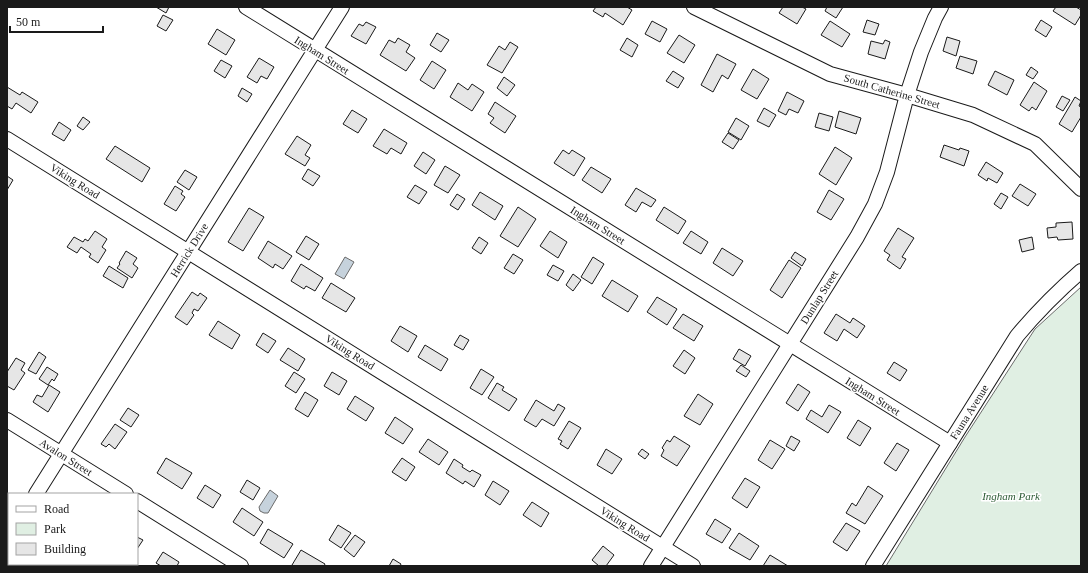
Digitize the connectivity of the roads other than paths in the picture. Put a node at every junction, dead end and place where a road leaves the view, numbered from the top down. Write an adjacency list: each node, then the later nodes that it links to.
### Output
1 (246, 7): 5 (street, Ingham Street)
2 (342, 7): 5 (street, Herrick Drive)
3 (694, 7): 6 (street, South Catherine Street)
4 (941, 7): 6 (street, Dunlap Street)
5 (315, 50): 9 (street, Herrick Drive); 11 (street, Ingham Street)
6 (907, 95): 8 (street, South Catherine Street); 11 (street, Dunlap Street)
7 (7, 139): 9 (street, Viking Road)
8 (1081, 189)
9 (189, 251): 14 (street, Herrick Drive); 18 (street, Viking Road)
10 (1081, 271): 13 (street, Fauna Avenue)
11 (790, 344): 13 (street, Ingham Street); 18 (street, Dunlap Street)
12 (7, 420): 14 (street, Avalon Street)
13 (950, 443): 22 (street, Fauna Avenue)
14 (62, 454): 15 (street, Herrick Drive); 16 (street, Avalon Street)
15 (37, 493)
16 (124, 493)
17 (138, 502): 19 (street)
18 (662, 547): 20 (street, Dunlap Street); 21 (street, Viking Road)
19 (241, 566)
20 (651, 566)
21 (693, 566)
22 (872, 566)

